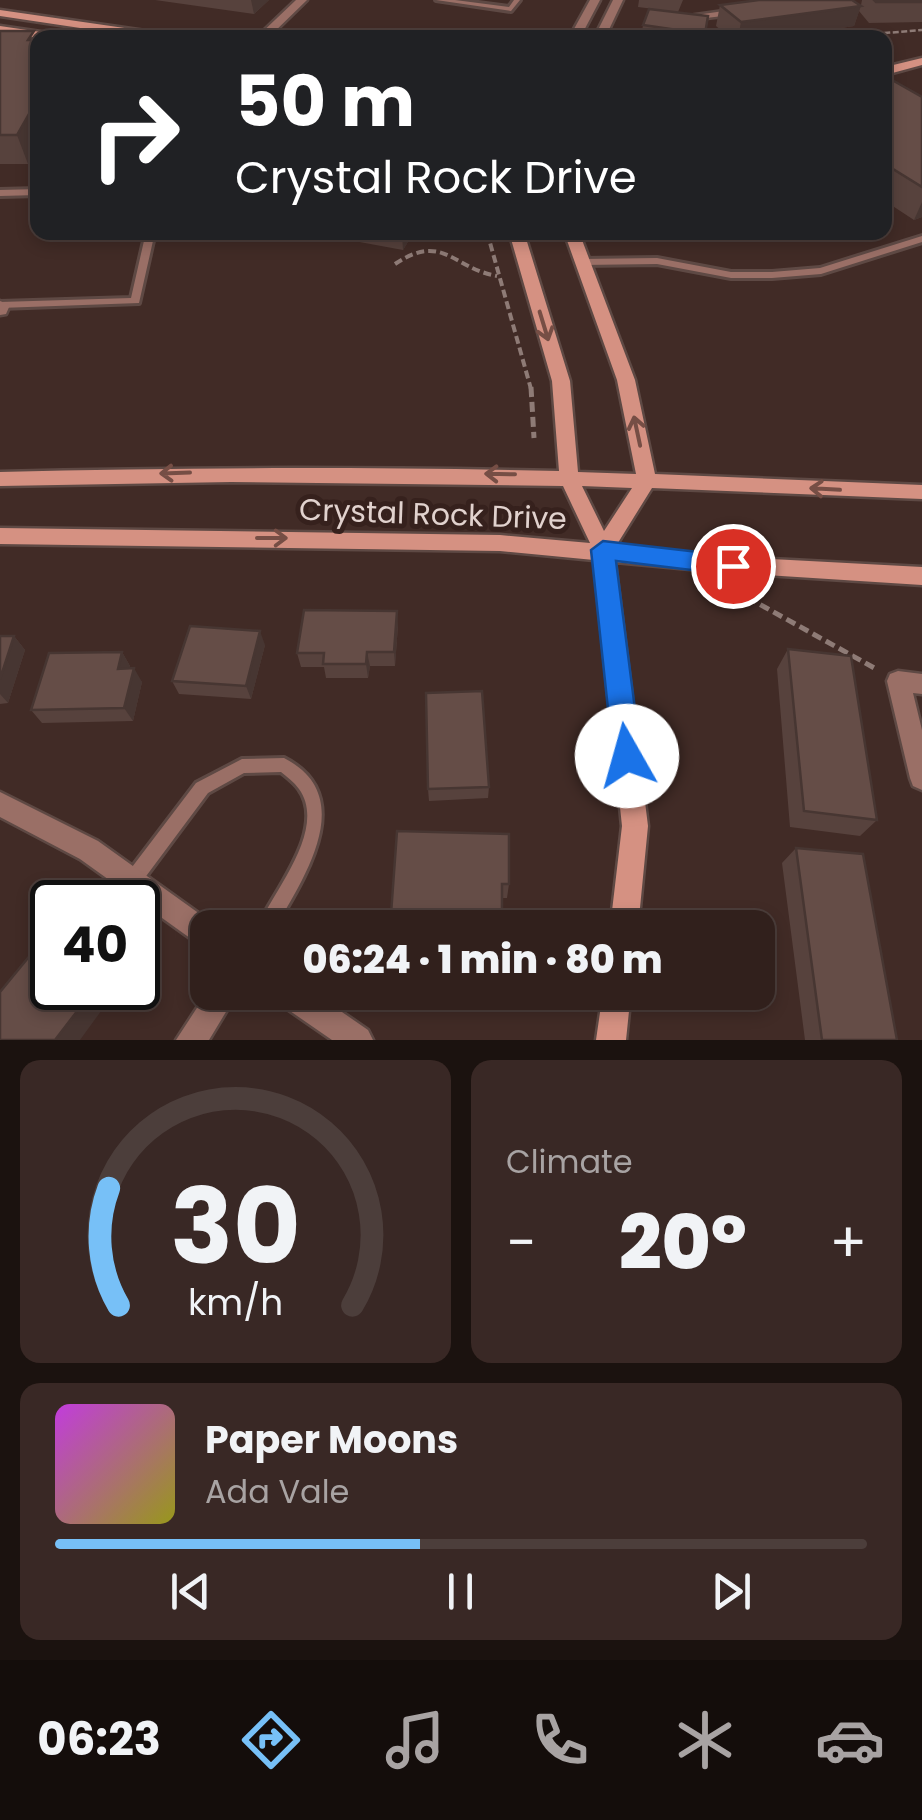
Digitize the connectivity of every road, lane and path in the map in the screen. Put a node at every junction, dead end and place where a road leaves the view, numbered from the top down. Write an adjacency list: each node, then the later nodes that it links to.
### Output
1 (302, 0): 13 (street)
2 (439, 0): 3 (lane)
3 (517, 0)
4 (596, 0): 14 (street)
5 (618, 0): 15 (street)
6 (706, 0): 9 (street)
7 (768, 9): 9 (street)
8 (0, 14): 12 (street)
9 (715, 14): 10 (street)
10 (665, 17)
11 (0, 30): 18 (street)
12 (115, 30)
13 (270, 30)
14 (579, 30)
15 (603, 30)
16 (922, 30): 17 (path)
17 (892, 32)
18 (30, 34)
19 (892, 56): 20 (street)
20 (922, 60): 21 (street)
21 (892, 68)
22 (30, 192): 23 (lane)
23 (0, 193)
24 (922, 239): 29 (lane)
25 (150, 240): 32 (lane)
26 (488, 240): 31 (path)
27 (518, 240): 34 (street, one-way to 34)
28 (574, 240): 29 (street)
29 (582, 262): 36 (street, one-way to 29)
30 (396, 264): 31 (path)
31 (497, 276): 33 (path)
32 (1, 307)
33 (534, 438)
34 (569, 478): 35 (street, Crystal Rock Drive, one-way to 35); 36 (street, Crystal Rock Drive); 39 (street)
35 (0, 479)
36 (647, 480): 37 (street, Crystal Rock Drive, one-way to 36); 39 (street)
37 (922, 492)
38 (0, 536): 39 (street, Crystal Rock Drive, one-way to 39)
39 (603, 550): 40 (street, Crystal Rock Drive); 49 (street)
40 (922, 576)
41 (726, 586): 42 (path)
42 (910, 682): 43 (street)
43 (922, 778)
44 (0, 804): 45 (street)
45 (131, 880)
46 (133, 880): 48 (lane)
47 (160, 902): 50 (street)
48 (274, 910)
49 (626, 910)
50 (190, 924)
51 (212, 1010): 54 (street)
52 (314, 1010): 55 (street)
53 (614, 1010): 56 (street)
54 (191, 1040)
55 (358, 1040)
56 (610, 1040)

